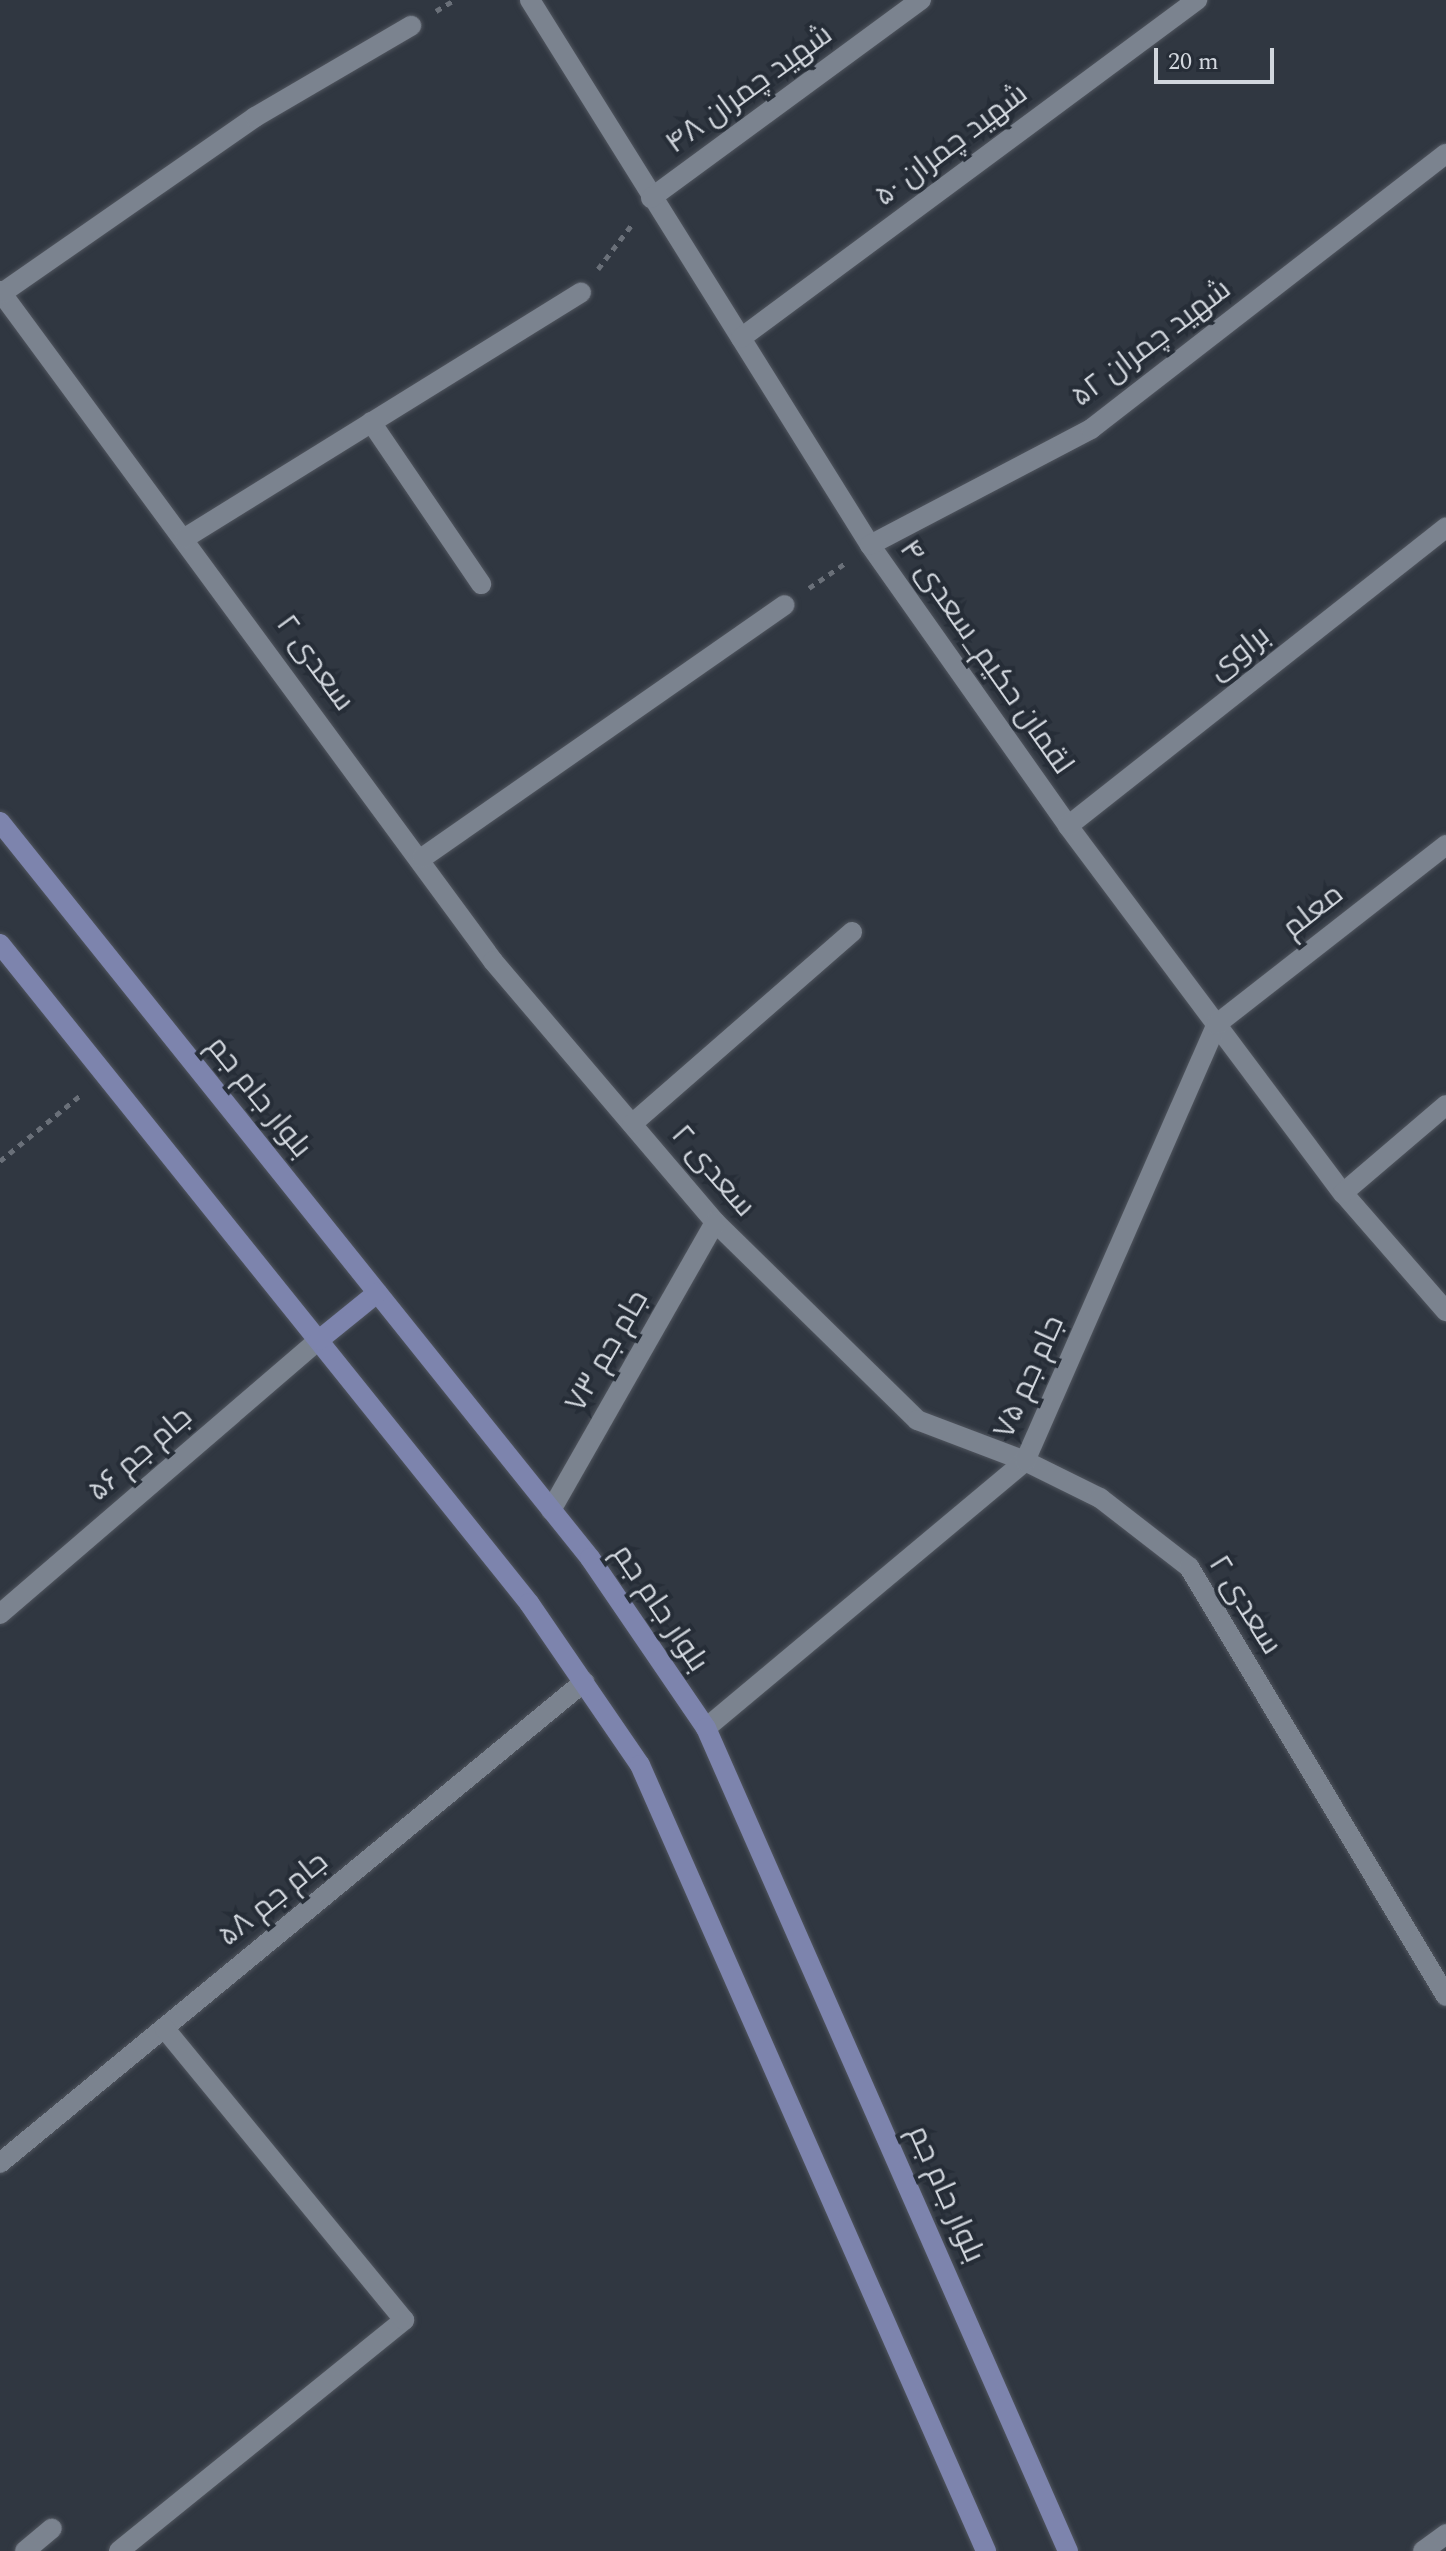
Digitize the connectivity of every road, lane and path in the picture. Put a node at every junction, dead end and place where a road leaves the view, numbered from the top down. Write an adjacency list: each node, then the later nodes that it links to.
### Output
1 (530, 0): 6 (street, لقمان حکیم_سعدی ۴)
2 (921, 0): 6 (street, شهید چمران ۴۸)
3 (1197, 0): 9 (street, شهید چمران ۵۰)
4 (411, 26): 7 (street)
5 (1446, 154): 13 (street, شهید چمران ۵۲)
6 (651, 198): 8 (path); 9 (street, لقمان حکیم_سعدی ۴)
7 (1, 292): 12 (street, سعدی ۲)
8 (581, 292): 10 (street)
9 (741, 338): 13 (street, لقمان حکیم_سعدی ۴)
10 (371, 422): 12 (street); 14 (street)
11 (1446, 527): 17 (street, براوی)
12 (185, 538): 19 (street, سعدی ۲)
13 (870, 545): 15 (path); 17 (street, لقمان حکیم_سعدی ۴)
14 (481, 584)
15 (785, 605): 19 (street)
16 (0, 822): 29 (main road, بلوار جام جم)
17 (1068, 826): 22 (street, لقمان حکیم_سعدی ۴)
18 (1446, 845): 22 (street, معلم)
19 (422, 858): 25 (street, سعدی ۲)
20 (852, 932): 25 (street)
21 (0, 944): 23 (main road)
22 (1217, 1024): 27 (street, لقمان حکیم_سعدی ۴); 32 (street, جام جم ۷۵)
23 (104, 1075): 26 (path); 31 (main road)
24 (1446, 1105): 27 (street)
25 (632, 1124): 28 (street, سعدی ۲)
26 (0, 1161)
27 (1343, 1193): 30 (street, لقمان حکیم_سعدی ۴)
28 (715, 1222): 32 (street, سعدی ۲); 33 (street, جام جم ۷۳)
29 (377, 1293): 31 (main road); 33 (main road, بلوار جام جم)
30 (1446, 1311)
31 (319, 1340): 34 (street, جام جم ۵۶); 35 (main road)
32 (1025, 1461): 36 (street, جام جم ۷۵); 37 (street, سعدی ۲)
33 (551, 1510): 36 (main road, بلوار جام جم)
34 (0, 1614)
35 (584, 1682): 38 (street, جام جم ۵۸); 44 (main road)
36 (706, 1728): 45 (main road, بلوار جام جم)
37 (1446, 1996)
38 (164, 2028): 39 (street, جام جم ۵۸); 43 (street)
39 (0, 2163)
40 (52, 2528): 42 (street)
41 (1446, 2534): 46 (street)
42 (25, 2551)
43 (119, 2551)
44 (986, 2551)
45 (1068, 2551)
46 (1423, 2551)

